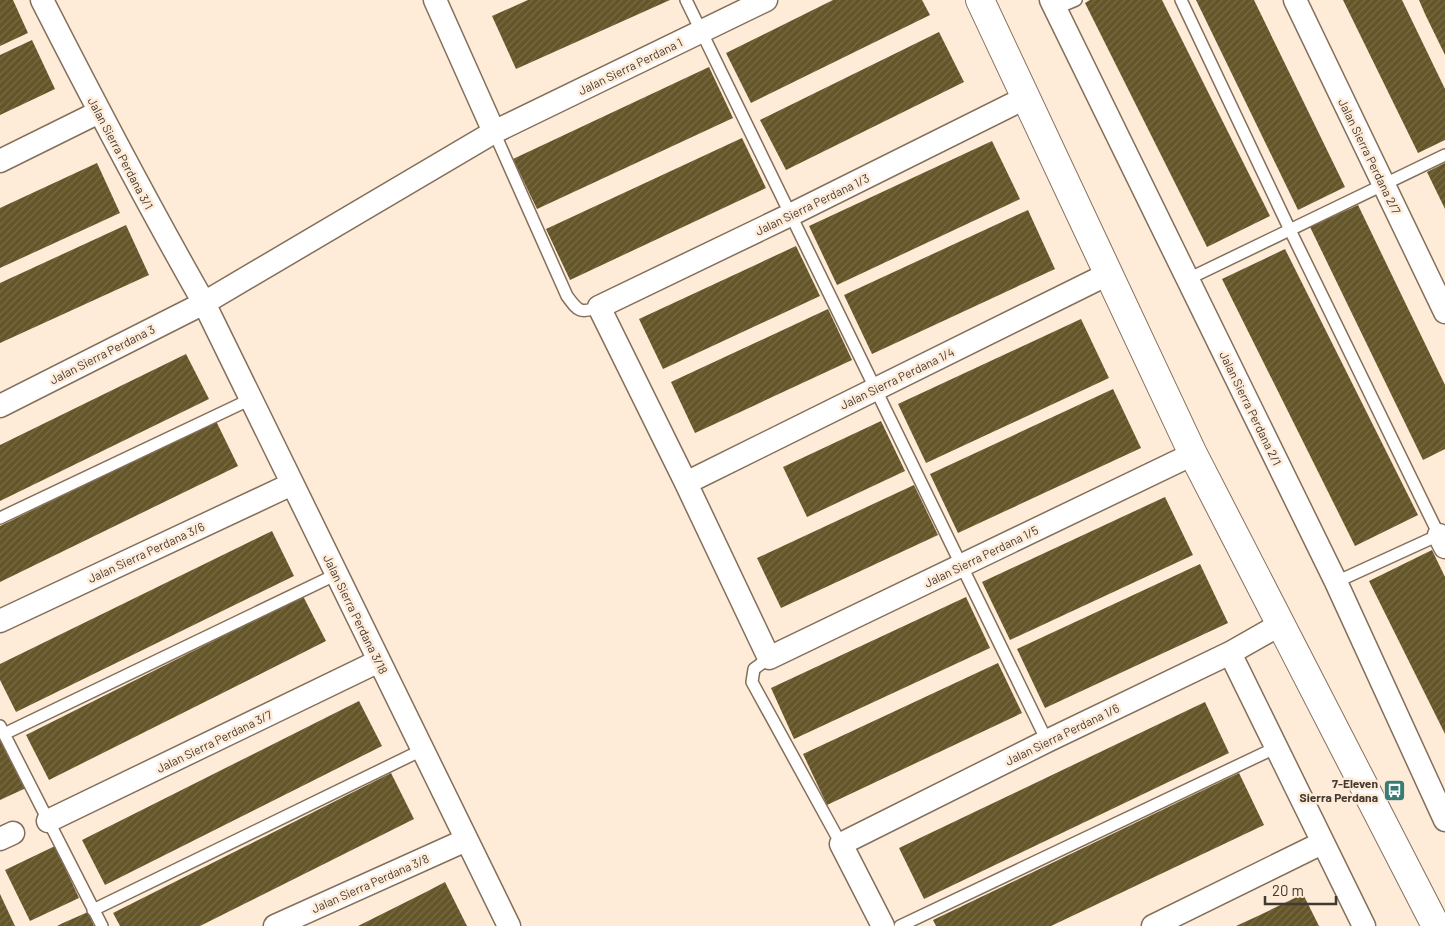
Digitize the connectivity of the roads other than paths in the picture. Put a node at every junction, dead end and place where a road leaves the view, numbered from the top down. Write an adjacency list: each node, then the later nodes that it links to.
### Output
1 (42, 0): 12 (street, Jalan Sierra Perdana 3/1)
2 (435, 0): 13 (street)
3 (686, 0): 10 (lane)
4 (766, 0): 10 (street, Jalan Sierra Perdana 1)
5 (980, 0): 11 (street)
6 (1076, 0): 9 (lane)
7 (1181, 0): 18 (lane)
8 (1295, 0): 16 (street, Jalan Sierra Perdana 2/7)
9 (1053, 5): 20 (street, Jalan Sierra Perdana 2/1)
10 (701, 31): 13 (street, Jalan Sierra Perdana 1); 17 (lane)
11 (1025, 98): 17 (street, Jalan Sierra Perdana 1/3); 19 (street)
12 (99, 112): 15 (street); 21 (street, Jalan Sierra Perdana 3/1)
13 (494, 132): 21 (street, Jalan Sierra Perdana 1); 22 (lane)
14 (1445, 155): 16 (lane)
15 (0, 161)
16 (1383, 184): 18 (lane); 23 (street, Jalan Sierra Perdana 2/7)
17 (790, 216): 22 (street, Jalan Sierra Perdana 1/3); 24 (lane)
18 (1290, 230): 20 (lane); 31 (lane)
19 (1108, 274): 24 (street, Jalan Sierra Perdana 1/4); 27 (street)
20 (1188, 280): 34 (street, Jalan Sierra Perdana 2/1)
21 (204, 303): 25 (street, Jalan Sierra Perdana 3/18); 26 (street, Jalan Sierra Perdana 3)
22 (599, 307): 28 (street)
23 (1445, 312)
24 (876, 389): 28 (street, Jalan Sierra Perdana 1/4); 32 (lane)
25 (251, 399): 29 (street, Jalan Sierra Perdana 3/18); 30 (lane)
26 (0, 406)
27 (1193, 454): 32 (street, Jalan Sierra Perdana 1/5); 36 (street)
28 (686, 483): 38 (street)
29 (292, 484): 33 (street, Jalan Sierra Perdana 3/18); 35 (street, Jalan Sierra Perdana 3/6)
30 (0, 518)
31 (1443, 538): 34 (lane)
32 (961, 566): 38 (street, Jalan Sierra Perdana 1/5); 41 (lane)
33 (337, 574): 39 (street, Jalan Sierra Perdana 3/18); 40 (lane)
34 (1336, 582): 44 (street, Jalan Sierra Perdana 2/1)
35 (0, 621)
36 (1281, 624): 37 (street, Jalan Sierra Perdana 1/6); 58 (street)
37 (1230, 653): 41 (street, Jalan Sierra Perdana 1/6); 42 (street)
38 (769, 658): 48 (lane)
39 (379, 661): 43 (street, Jalan Sierra Perdana 3/18); 45 (street, Jalan Sierra Perdana 3/7)
40 (2, 730): 45 (lane)
41 (1046, 741): 48 (street, Jalan Sierra Perdana 1/6)
42 (1275, 748): 47 (street); 55 (lane)
43 (422, 750): 46 (street, Jalan Sierra Perdana 3/18); 49 (lane)
44 (1445, 820)
45 (48, 821): 49 (lane)
46 (466, 840): 51 (street, Jalan Sierra Perdana 3/18); 53 (street, Jalan Sierra Perdana 3/8)
47 (1322, 843): 56 (street); 57 (street)
48 (842, 844): 54 (street)
49 (93, 910): 52 (lane)
50 (1445, 923): 58 (street)
51 (507, 925)
52 (102, 926)
53 (275, 926)
54 (883, 926)
55 (900, 926)
56 (1153, 926)
57 (1364, 926)
58 (1437, 926)

